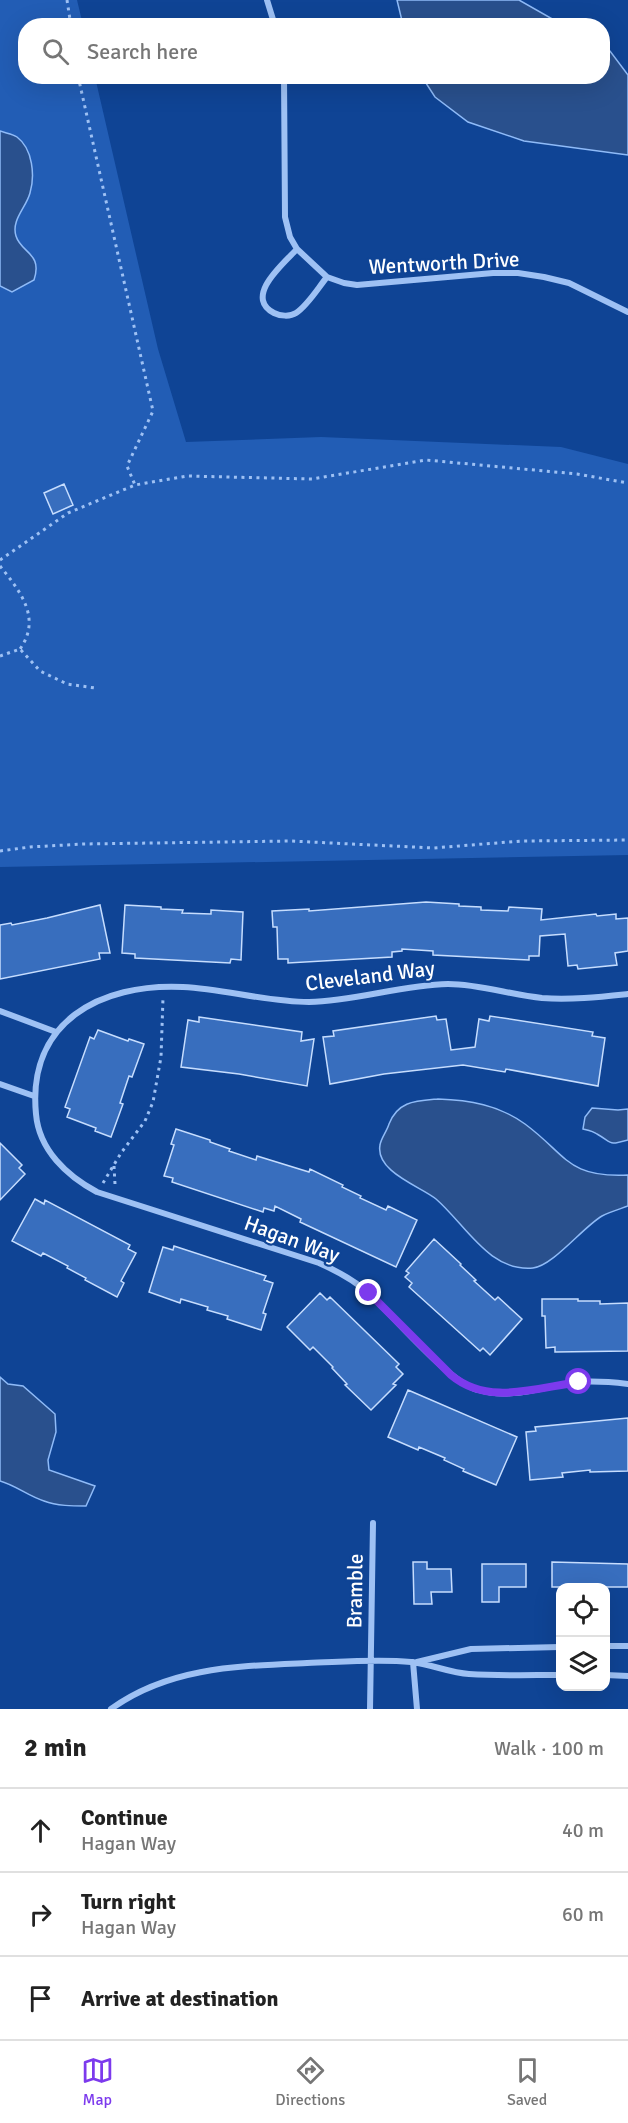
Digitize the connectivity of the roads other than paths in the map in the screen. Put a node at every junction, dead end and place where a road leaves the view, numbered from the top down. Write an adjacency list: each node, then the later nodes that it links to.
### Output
1 (267, 0): 2 (street)
2 (273, 18)
3 (284, 84): 4 (street, Wentworth Drive)
4 (297, 249): 5 (street, Wentworth Drive); 5 (street)
5 (327, 277): 6 (street, Wentworth Drive)
6 (628, 312)
7 (628, 994): 9 (street, Cleveland Way)
8 (0, 1011): 9 (street)
9 (56, 1032): 11 (street, Hagan Way)
10 (0, 1084): 11 (street)
11 (34, 1096): 12 (street, Hagan Way)
12 (628, 1384)
13 (373, 1523): 17 (street, Bramble)
14 (610, 1646): 15 (street)
15 (628, 1646)
16 (556, 1647): 18 (street)
17 (370, 1661): 18 (street); 22 (street); 23 (street, Bramble)
18 (413, 1662): 19 (street); 24 (street)
19 (556, 1675)
20 (610, 1675): 21 (street)
21 (628, 1676)
22 (111, 1709)
23 (370, 1709)
24 (417, 1709)

